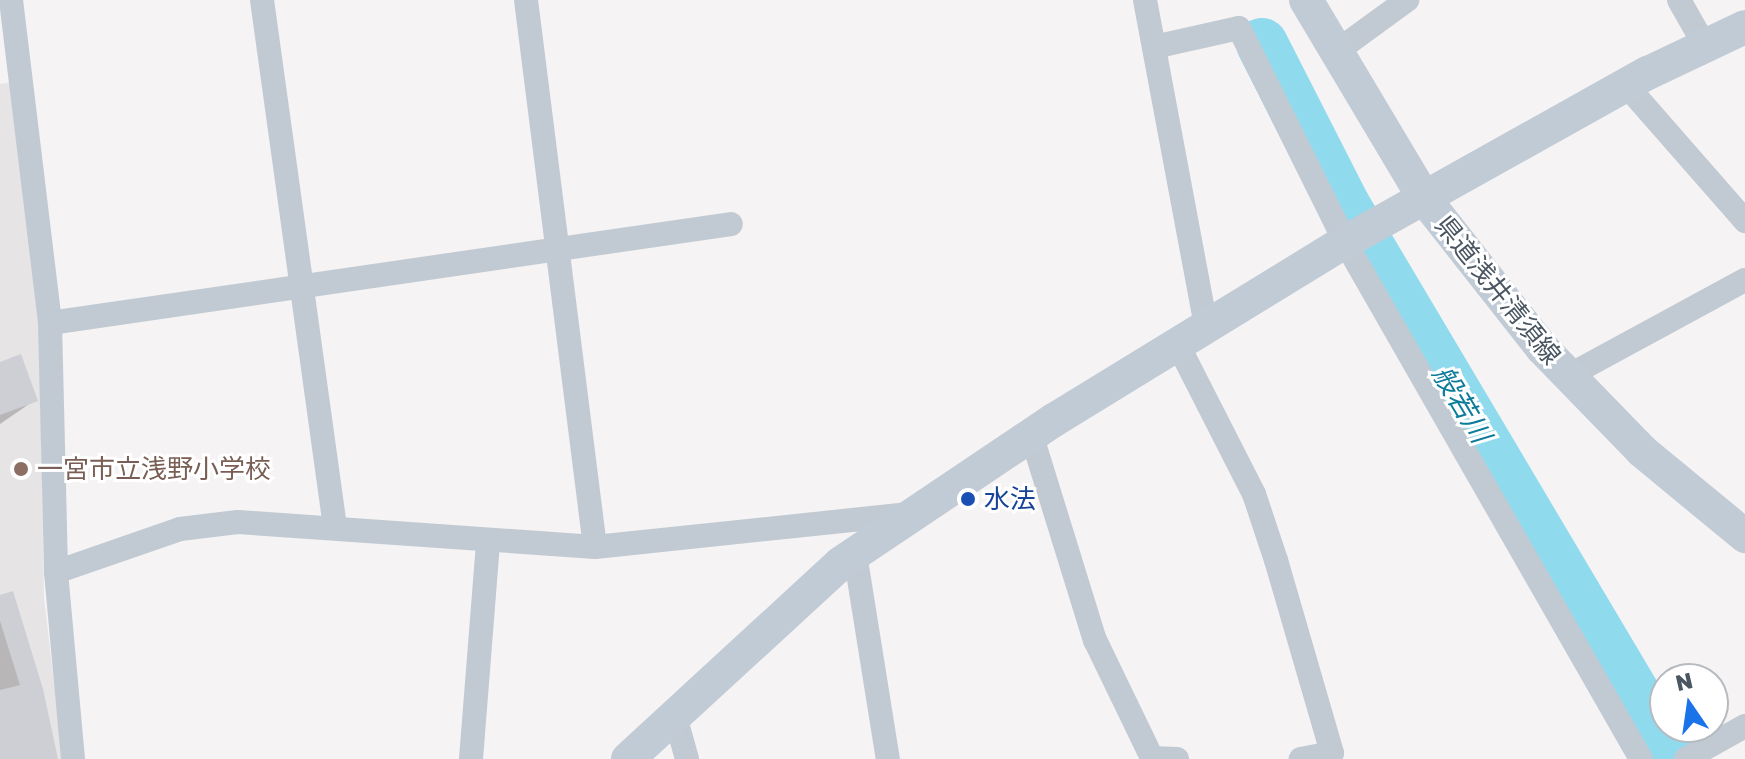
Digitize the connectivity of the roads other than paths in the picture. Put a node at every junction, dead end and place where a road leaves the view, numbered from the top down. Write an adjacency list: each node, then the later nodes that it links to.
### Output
1 (11, 0): 12 (street)
2 (262, 0): 20 (street)
3 (526, 0): 18 (street)
4 (1145, 0): 10 (street)
5 (1306, 0): 11 (street, 県道浅井清須線)
6 (1407, 0): 11 (street)
7 (1679, 0): 9 (street)
8 (1745, 27): 9 (street)
9 (1705, 46): 13 (street)
10 (1154, 47): 17 (street); 22 (street)
11 (1333, 54): 14 (street, 県道浅井清須線)
12 (10, 73): 21 (street)
13 (1626, 85): 14 (street); 15 (street)
14 (1424, 198): 17 (street); 24 (street, 県道浅井清須線)
15 (1745, 221)
16 (731, 224): 18 (street)
17 (1345, 242): 22 (street); 43 (street)
18 (559, 252): 20 (street); 30 (street)
19 (1745, 280): 24 (street)
20 (302, 286): 21 (street); 27 (street)
21 (50, 323): 32 (street)
22 (1206, 326): 23 (street)
23 (1178, 345): 25 (street); 42 (street)
24 (1568, 376): 28 (street, 県道浅井清須線)
25 (1032, 437): 26 (street); 41 (street)
26 (915, 514): 30 (street); 31 (street)
27 (335, 527): 29 (street); 32 (street)
28 (1745, 536)
29 (488, 543): 30 (street); 37 (street)
30 (595, 547)
31 (855, 554): 33 (street); 40 (street)
32 (56, 572): 36 (street)
33 (675, 716): 38 (street); 39 (street)
34 (1745, 726): 35 (street)
35 (1689, 755)
36 (73, 759)
37 (471, 759)
38 (628, 759)
39 (687, 759)
40 (888, 759)
41 (1177, 759)
42 (1301, 759)
43 (1641, 759)

